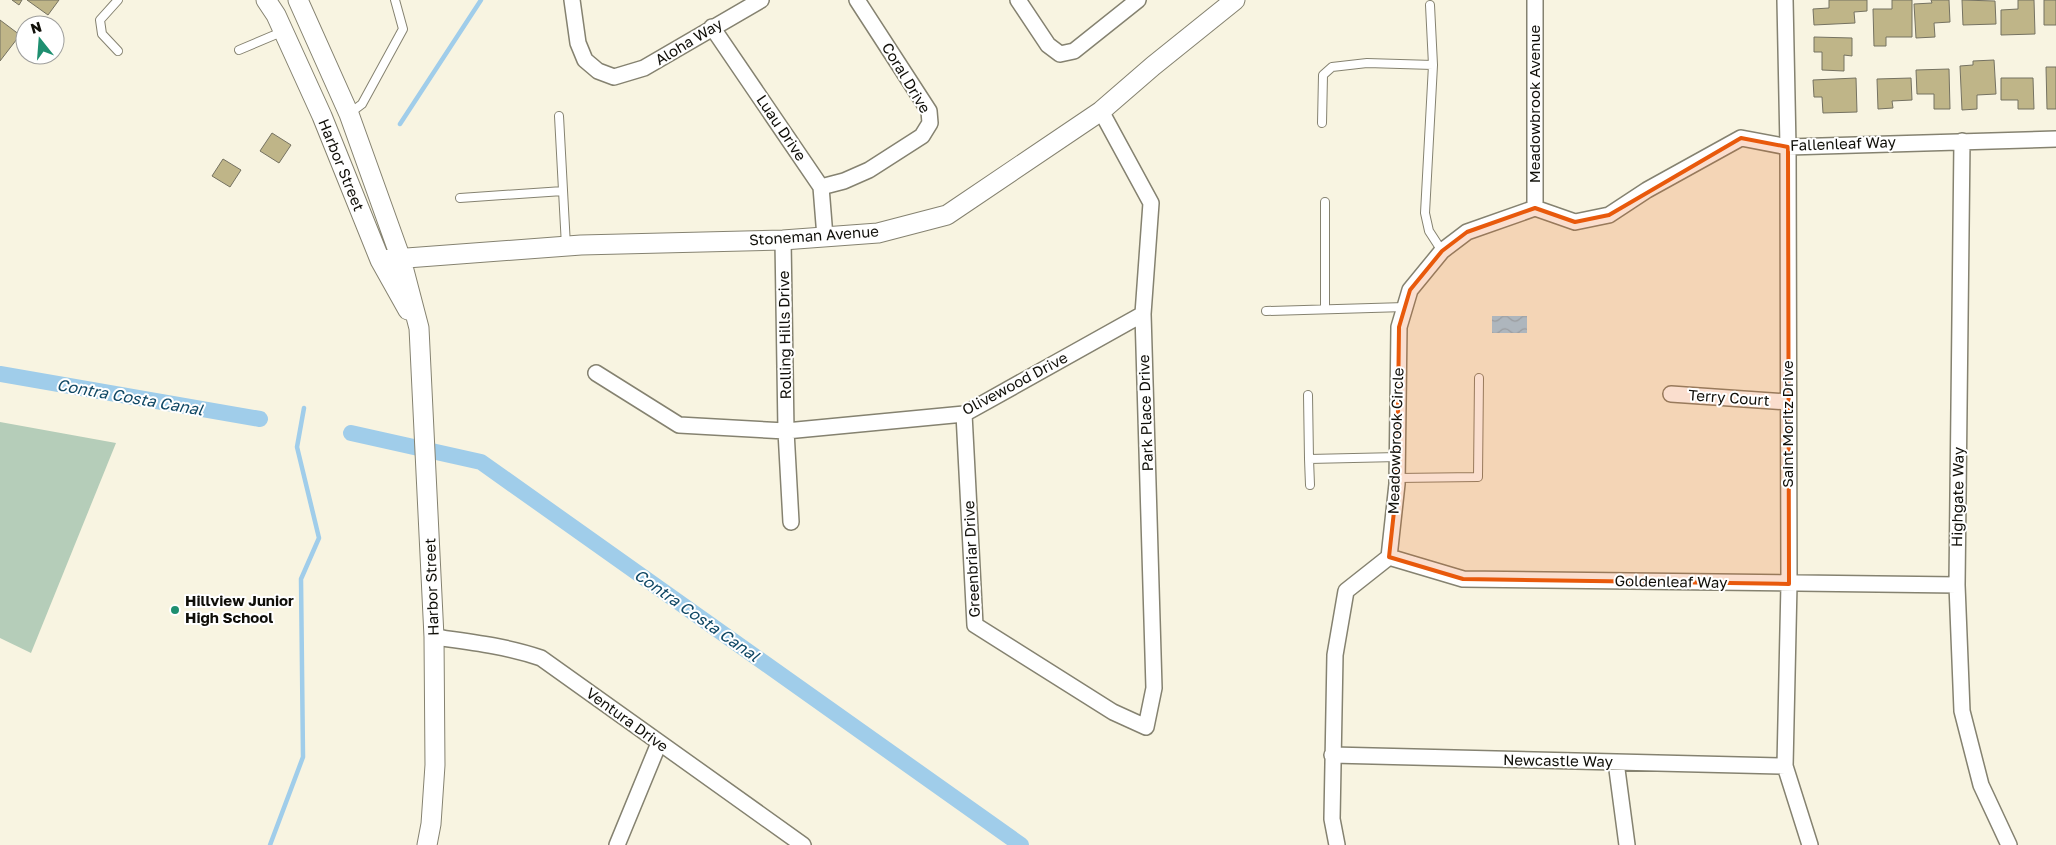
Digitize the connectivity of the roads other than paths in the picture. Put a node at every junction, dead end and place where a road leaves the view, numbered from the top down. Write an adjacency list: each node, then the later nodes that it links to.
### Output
1 (118, 0): 17 (lane)
2 (266, 0): 15 (street, Harbor Street)
3 (298, 0): 20 (street, Harbor Street)
4 (395, 0): 20 (lane)
5 (572, 0): 14 (street, Aloha Way)
6 (761, 0): 14 (street, Aloha Way)
7 (857, 0): 26 (street, Coral Drive)
8 (1018, 0): 9 (street)
9 (1138, 0)
10 (1235, 0): 19 (street, Stoneman Avenue)
11 (1535, 0): 30 (street, Meadowbrook Avenue)
12 (1785, 0): 25 (street, Saint Moritz Drive)
13 (1430, 5): 18 (lane)
14 (712, 27): 26 (street, Luau Drive)
15 (284, 31): 16 (lane); 36 (street, Harbor Street)
16 (239, 50)
17 (118, 51)
18 (1433, 65): 22 (lane); 34 (lane)
19 (1101, 111): 31 (street, Stoneman Avenue); 40 (street, Park Place Drive)
20 (348, 114): 35 (street, Harbor Street)
21 (559, 116): 27 (lane)
22 (1322, 123)
23 (2056, 139): 24 (street, Fallenleaf Way)
24 (1962, 141): 25 (street, Fallenleaf Way); 56 (street, Highgate Way)
25 (1788, 147): 30 (street, Fallenleaf Way); 46 (street, Saint Moritz Drive)
26 (821, 187): 31 (street, Luau Drive)
27 (563, 191): 28 (lane); 33 (lane)
28 (460, 198)
29 (1325, 202): 38 (lane)
30 (1535, 208): 34 (street, Meadowbrook Circle)
31 (825, 237): 32 (street, Stoneman Avenue)
32 (783, 240): 33 (street, Stoneman Avenue); 48 (street, Rolling Hills Drive)
33 (566, 246): 35 (street, Stoneman Avenue)
34 (1442, 251): 37 (street, Meadowbrook Circle)
35 (401, 259): 36 (street, Stoneman Avenue); 41 (street, Harbor Street)
36 (380, 260): 41 (street, Harbor Street)
37 (1405, 307): 38 (lane); 49 (street, Meadowbrook Circle)
38 (1325, 309): 39 (lane)
39 (1266, 311)
40 (1143, 314): 47 (street, Olivewood Drive); 58 (street, Park Place Drive)
41 (419, 328): 57 (street, Harbor Street)
42 (596, 373): 48 (street, Olivewood Drive)
43 (1479, 378): 51 (lane)
44 (1671, 394): 46 (street, Terry Court)
45 (1308, 395): 50 (lane)
46 (1788, 402): 55 (street, Saint Moritz Drive)
47 (964, 414): 48 (street, Olivewood Drive); 58 (street, Greenbriar Drive)
48 (786, 431): 53 (street, Rolling Hills Drive)
49 (1398, 457): 50 (lane); 51 (street, Meadowbrook Circle)
50 (1310, 460): 52 (lane)
51 (1397, 478): 54 (street, Meadowbrook Circle)
52 (1310, 485)
53 (791, 522)
54 (1389, 557): 55 (street, Goldenleaf Way); 60 (street)
55 (1789, 584): 56 (street, Goldenleaf Way); 62 (street, Saint Moritz Drive)
56 (1957, 585): 69 (street, Highgate Way)
57 (434, 637): 59 (street, Ventura Drive); 63 (street, Harbor Street)
58 (1146, 727)
59 (659, 743): 64 (street); 65 (street, Ventura Drive)
60 (1332, 755): 61 (street, Newcastle Way); 66 (street)
61 (1616, 762): 62 (street, Newcastle Way); 67 (street)
62 (1784, 766): 68 (street, Saint Moritz Drive)
63 (427, 845)
64 (617, 845)
65 (803, 845)
66 (1337, 845)
67 (1627, 845)
68 (1810, 845)
69 (2009, 845)

